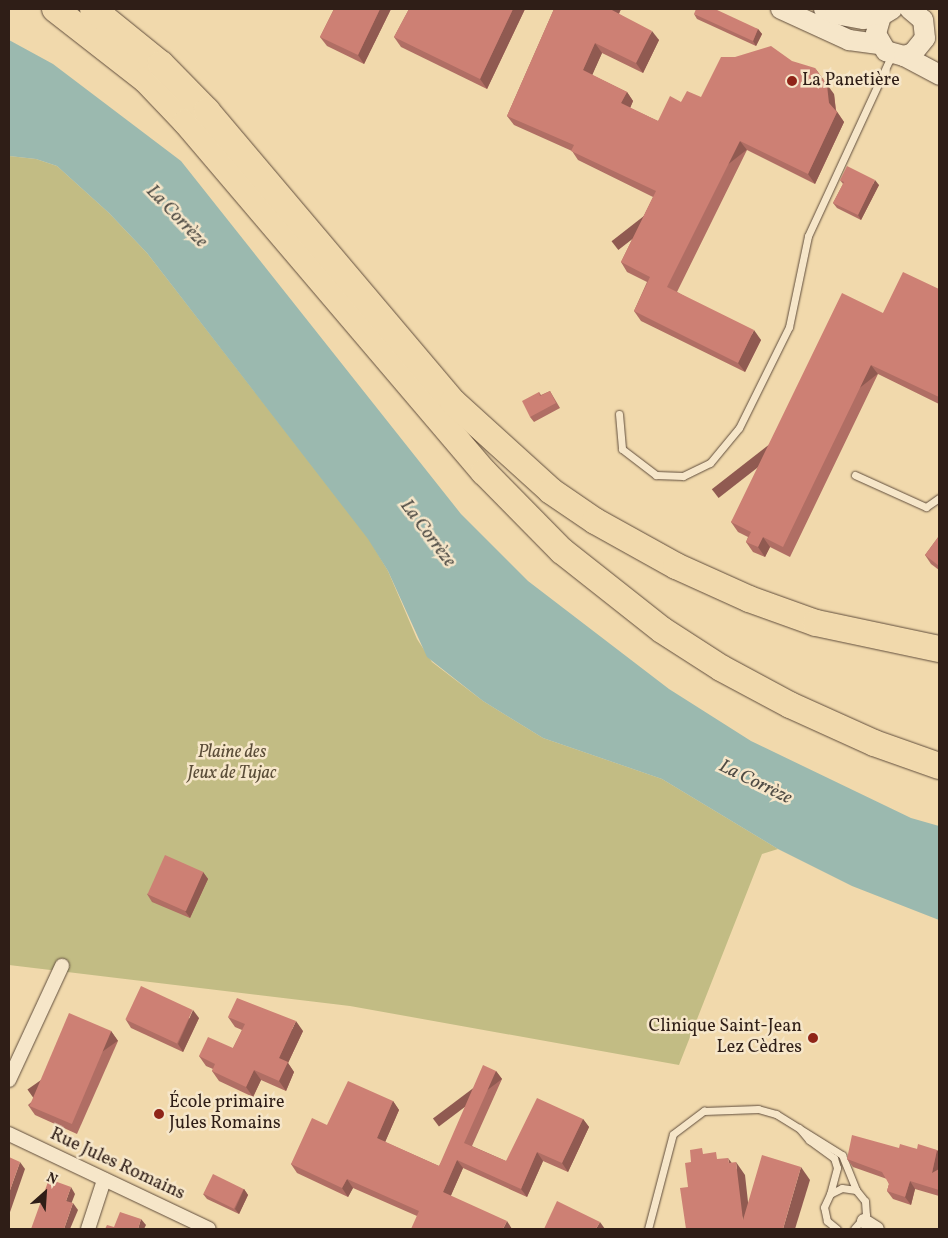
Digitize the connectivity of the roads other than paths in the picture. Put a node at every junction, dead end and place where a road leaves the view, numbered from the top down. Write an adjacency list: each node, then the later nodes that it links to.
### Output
1 (56, 9): 14 (highway)
2 (93, 9): 13 (highway)
3 (781, 9): 8 (street)
4 (824, 9): 5 (street)
5 (888, 11): 8 (street)
6 (917, 15): 7 (street); 8 (street)
7 (939, 46)
8 (892, 52): 9 (street); 10 (lane)
9 (939, 75)
10 (619, 414)
11 (855, 476): 12 (lane)
12 (939, 498)
13 (939, 649)
14 (939, 766)
15 (62, 966): 16 (street)
16 (9, 1080)
17 (796, 1124): 20 (lane); 21 (lane); 25 (lane)
18 (9, 1134): 19 (street, Rue Jules Romains)
19 (104, 1180): 23 (street); 24 (street, Rue Jules Romains)
20 (856, 1190): 21 (lane); 22 (lane)
21 (830, 1194): 26 (lane)
22 (859, 1225): 27 (street)
23 (88, 1229)
24 (210, 1229)
25 (648, 1229)
26 (837, 1229)
27 (877, 1229)

